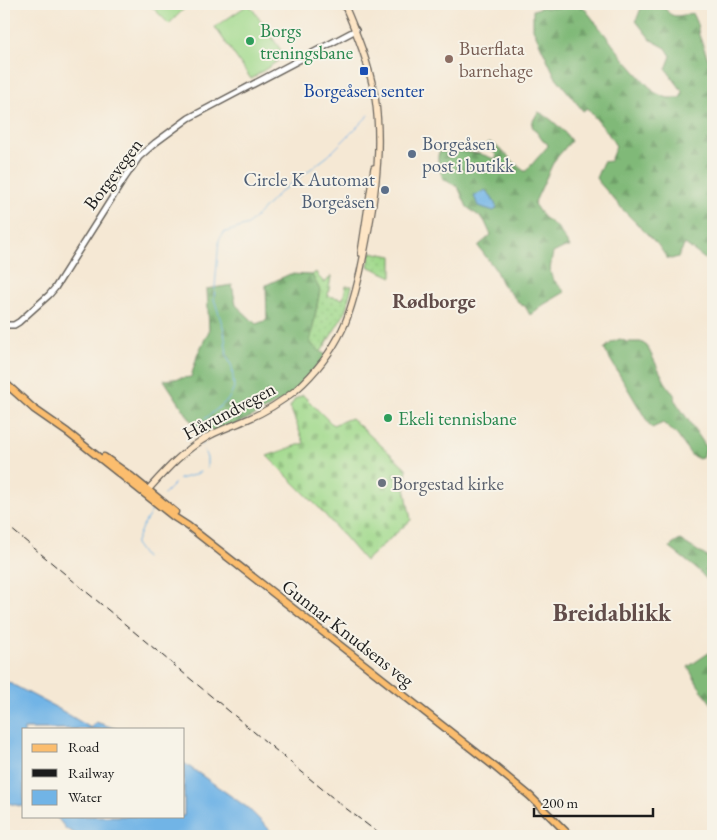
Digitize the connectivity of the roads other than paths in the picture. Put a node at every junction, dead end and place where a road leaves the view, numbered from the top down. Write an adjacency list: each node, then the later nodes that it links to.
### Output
1 (344, 4): 2 (main road, Håvundvegen)
2 (356, 30): 3 (street, Borgevegen); 5 (main road, Håvundvegen)
3 (4, 325)
4 (4, 382): 5 (main road, Gunnar Knudsens veg)
5 (146, 492): 6 (main road, Gunnar Knudsens veg)
6 (570, 836)

